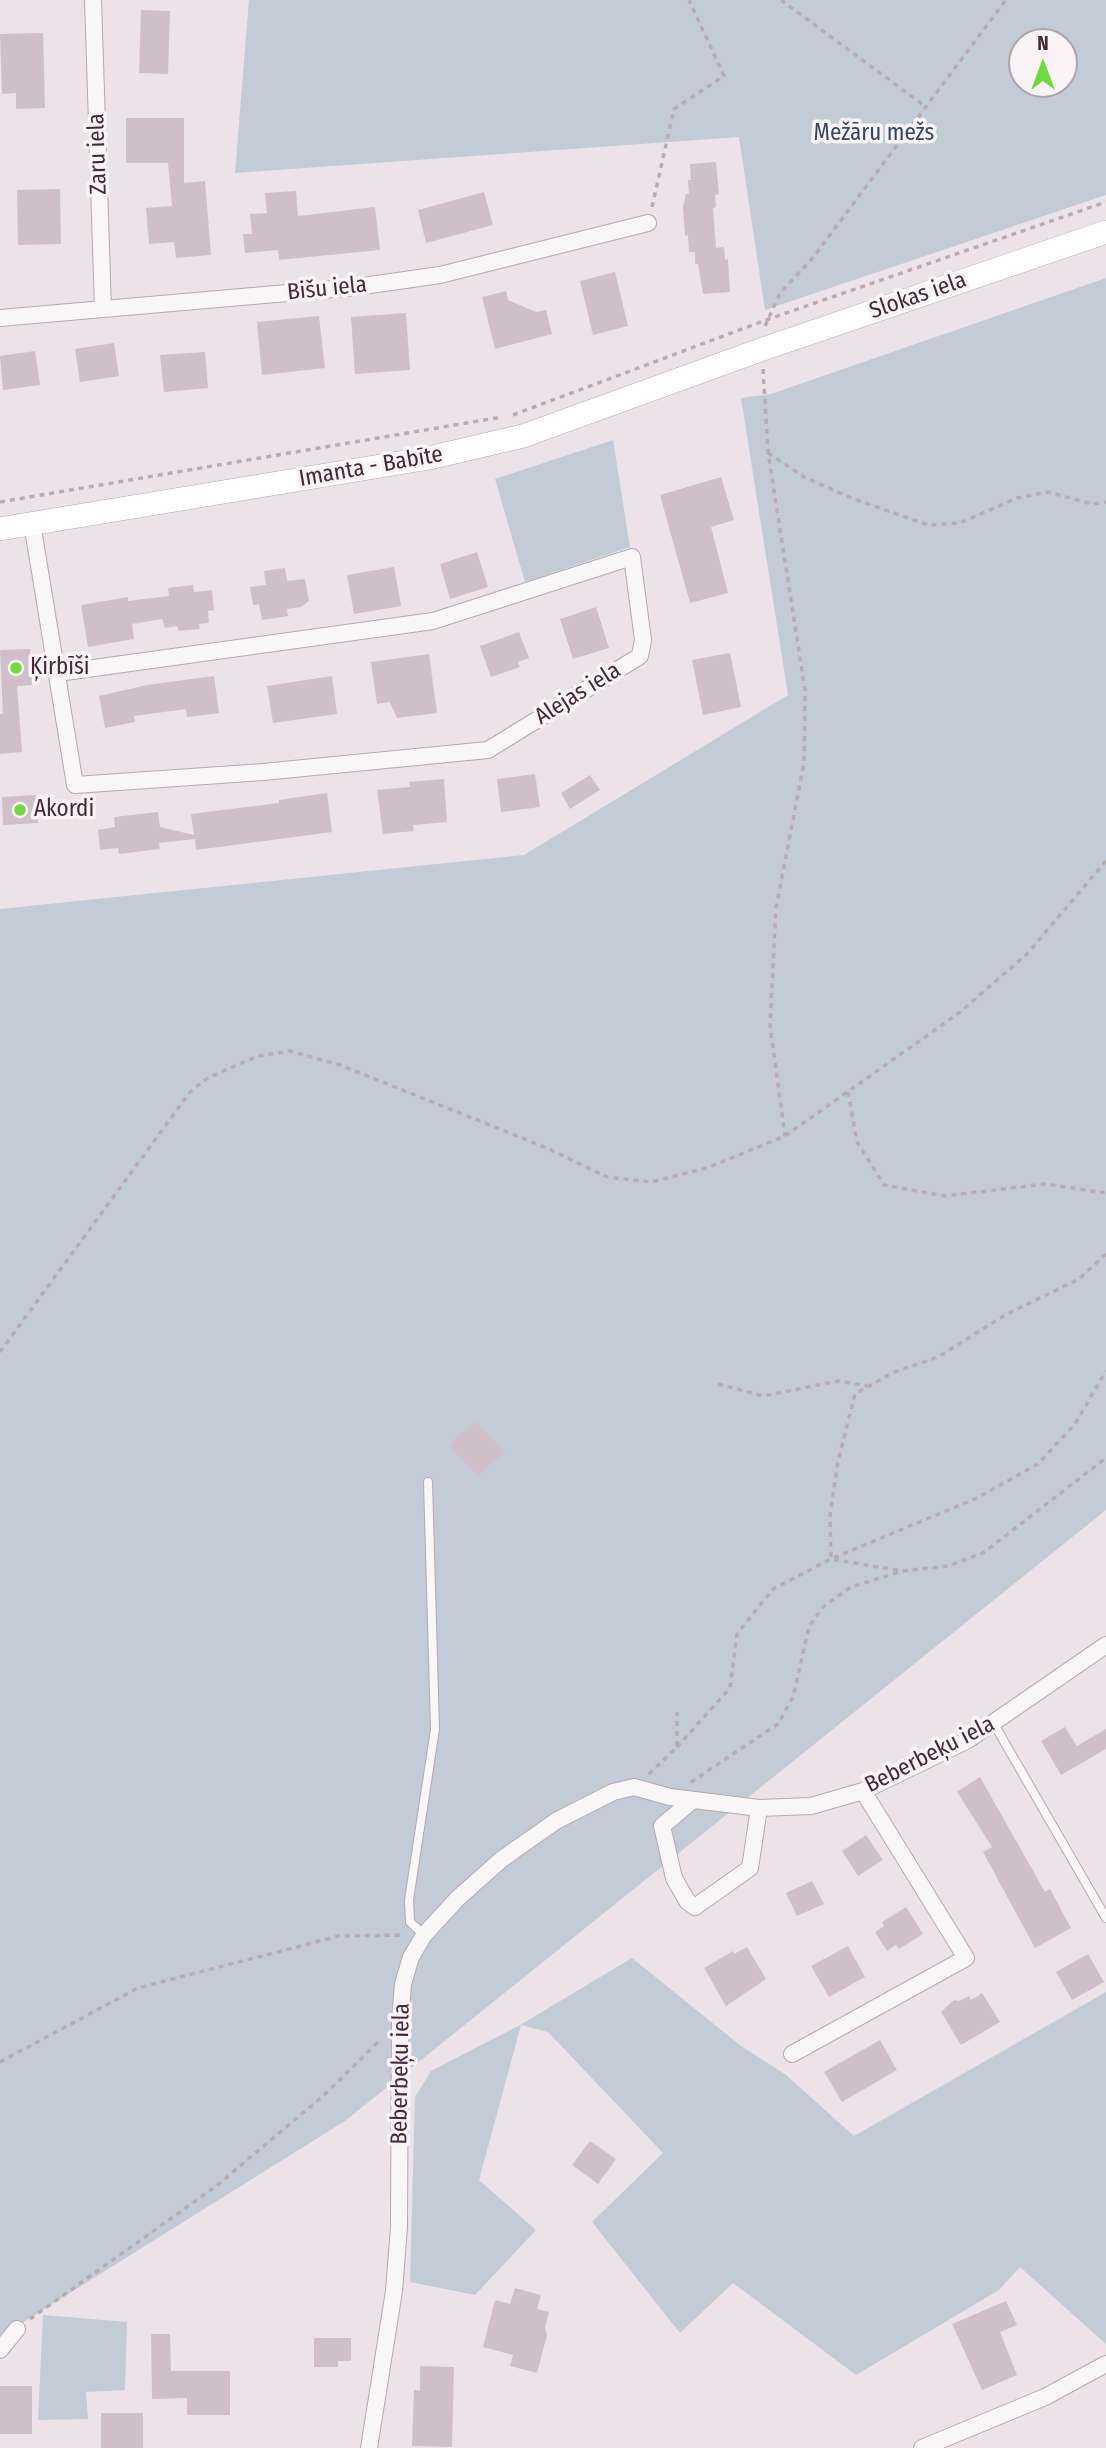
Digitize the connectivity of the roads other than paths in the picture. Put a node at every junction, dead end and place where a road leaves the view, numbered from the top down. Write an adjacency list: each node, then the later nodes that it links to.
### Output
1 (93, 0): 4 (street, Zaru iela)
2 (649, 223): 4 (street, Bišu iela)
3 (1106, 232): 6 (main road, Slokas iela)
4 (103, 309): 5 (street, Bišu iela)
5 (0, 318)
6 (731, 361): 7 (main road, Imanta - Babīte)
7 (32, 523): 8 (main road, Imanta - Babīte); 9 (street)
8 (0, 529)
9 (58, 673): 9 (street, Alejas iela)
10 (428, 1482): 17 (lane)
11 (1106, 1645): 12 (street, Beberbeķu iela)
12 (994, 1724): 13 (street, Beberbeķu iela); 16 (lane)
13 (863, 1791): 15 (street, Beberbeķu iela); 18 (street)
14 (693, 1800): 15 (street, Beberbeķu iela); 15 (street); 17 (street, Beberbeķu iela)
15 (759, 1808)
16 (1106, 1918)
17 (424, 1935): 22 (street, Beberbeķu iela)
18 (792, 2054)
19 (17, 2329): 20 (street)
20 (0, 2350)
21 (1106, 2364): 23 (street)
22 (369, 2448)
23 (922, 2448)

